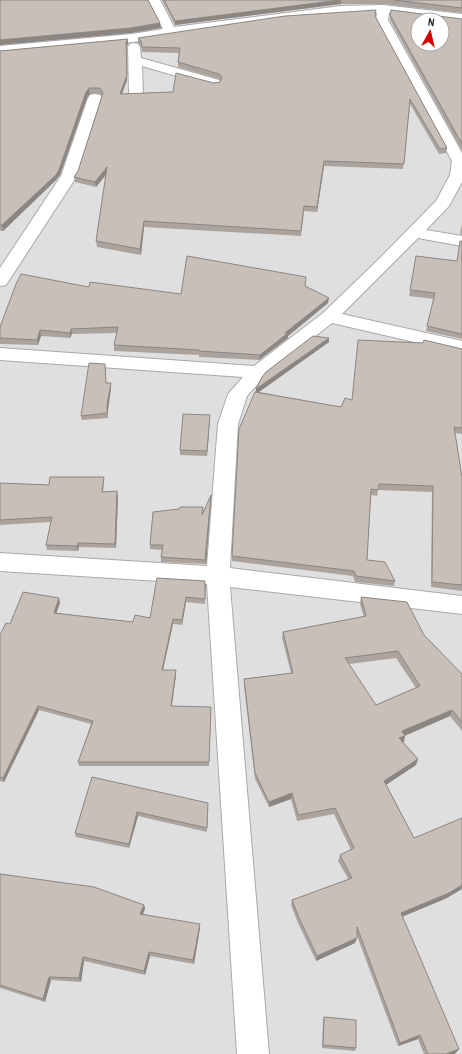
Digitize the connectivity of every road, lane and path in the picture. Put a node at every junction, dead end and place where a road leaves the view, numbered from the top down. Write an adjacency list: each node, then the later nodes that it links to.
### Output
1 (154, 0): 8 (street)
2 (425, 1): 5 (street)
3 (383, 9): 4 (street); 8 (street); 15 (street)
4 (415, 12)
5 (434, 12)
6 (450, 16): 7 (street)
7 (462, 18)
8 (170, 31): 9 (street)
9 (132, 38): 10 (street); 11 (street)
10 (0, 50)
11 (135, 60): 12 (street); 13 (street)
12 (214, 83)
13 (136, 93)
14 (95, 98): 17 (street)
15 (415, 233): 16 (street); 18 (street)
16 (462, 242)
17 (3, 274)
18 (328, 316): 19 (street); 21 (street)
19 (462, 347)
20 (0, 354): 21 (street)
21 (258, 372): 23 (street)
22 (0, 562): 23 (street)
23 (218, 576): 24 (street); 25 (street)
24 (462, 604)
25 (252, 1054)

